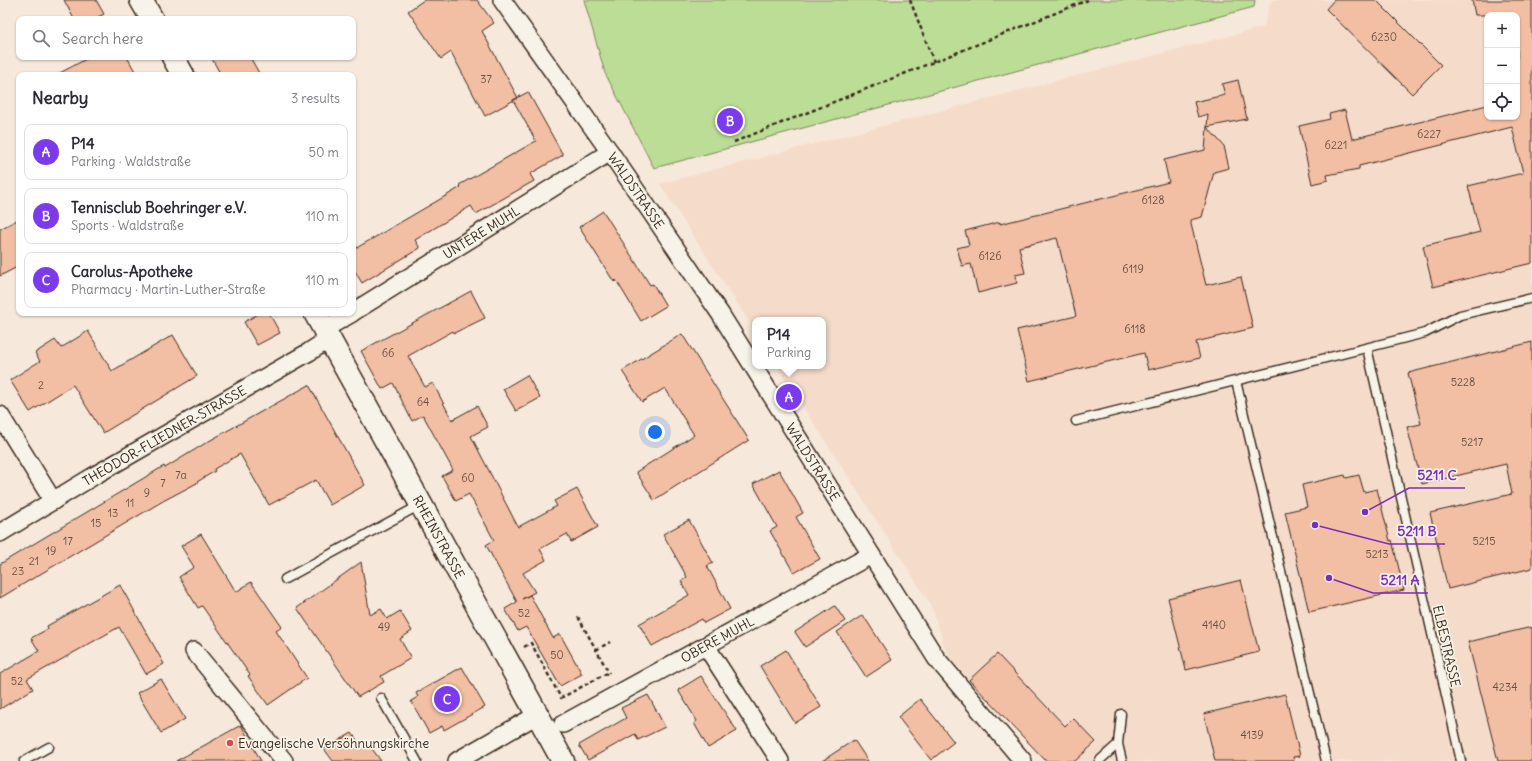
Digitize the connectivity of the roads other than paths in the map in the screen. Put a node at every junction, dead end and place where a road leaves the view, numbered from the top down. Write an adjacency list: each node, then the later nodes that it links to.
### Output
1 (141, 0): 3 (main road)
2 (502, 0): 6 (street, WALDSTRASSE)
3 (150, 16)
4 (175, 60): 5 (main road)
5 (181, 72)
6 (610, 152): 8 (street, UNTERE MUHL); 12 (street, WALDSTRASSE)
7 (1532, 298): 11 (lane)
8 (356, 311)
9 (346, 316): 10 (street, UNTERE MUHL)
10 (322, 327): 17 (street, THEODOR-FLIEDNER-STRASSE); 18 (main road, RHEINSTRASSE)
11 (1367, 348): 14 (lane); 40 (lane, ELBESTRASSE)
12 (752, 365)
13 (755, 369): 20 (street, WALDSTRASSE)
14 (1236, 381): 16 (lane); 39 (lane)
15 (0, 415): 17 (street)
16 (1076, 421)
17 (53, 501): 19 (street, THEODOR-FLIEDNER-STRASSE)
18 (421, 504): 21 (lane); 26 (main road, RHEINSTRASSE)
19 (0, 533)
20 (871, 555): 22 (street, OBERE MUHL); 36 (street, WALDSTRASSE)
21 (285, 579)
22 (706, 646): 27 (street, OBERE MUHL); 35 (street)
23 (194, 651): 31 (street)
24 (381, 698): 32 (lane)
25 (1121, 714): 28 (lane)
26 (537, 715): 33 (street); 34 (main road, RHEINSTRASSE)
27 (563, 724)
28 (1118, 744): 37 (lane); 38 (lane)
29 (49, 747): 30 (lane)
30 (24, 761)
31 (284, 761)
32 (418, 761)
33 (457, 761)
34 (563, 761)
35 (780, 761)
36 (1022, 761)
37 (1099, 761)
38 (1122, 761)
39 (1326, 761)
40 (1461, 761)

